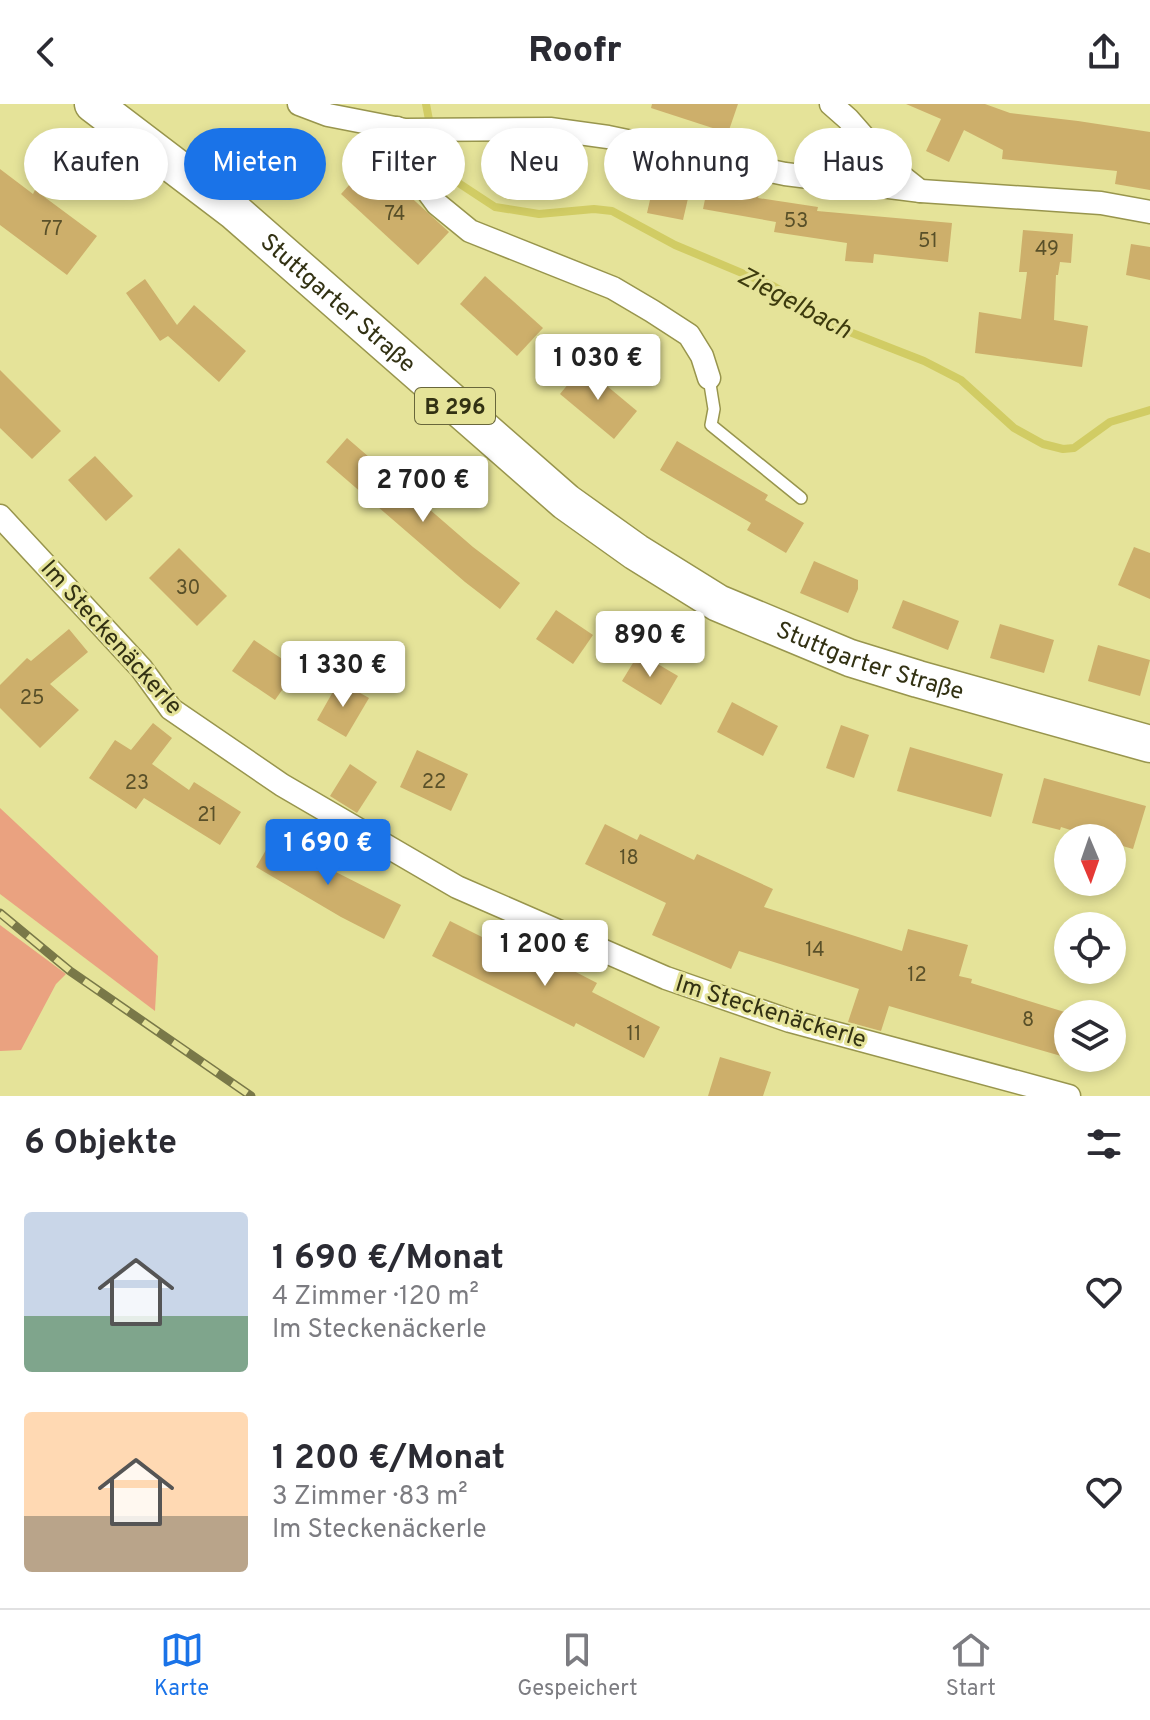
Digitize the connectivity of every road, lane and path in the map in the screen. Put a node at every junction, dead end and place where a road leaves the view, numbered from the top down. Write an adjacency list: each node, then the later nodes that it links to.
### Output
1 (93, 104): 13 (main road, Stuttgarter Straße / B 296)
2 (299, 104): 5 (street)
3 (831, 104): 4 (street)
4 (850, 112): 7 (street)
5 (396, 128)
6 (465, 131): 7 (street)
7 (921, 191): 9 (street)
8 (434, 200): 10 (street)
9 (1150, 212)
10 (709, 378): 11 (lane)
11 (801, 498)
12 (0, 516): 14 (street, Im Steckenäckerle)
13 (1150, 744)
14 (1069, 1096)

